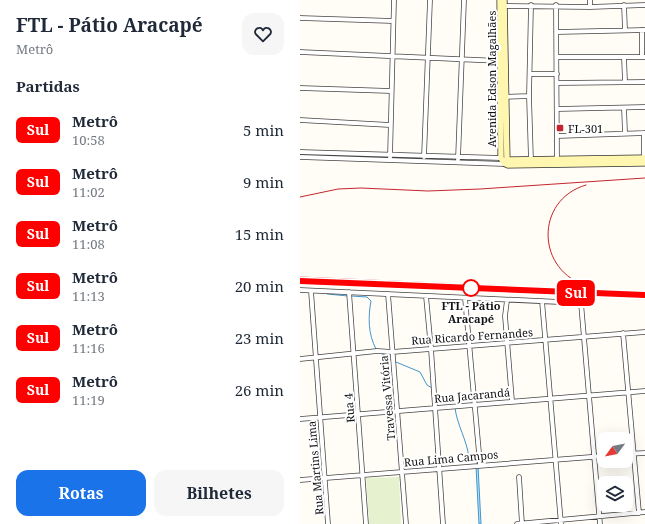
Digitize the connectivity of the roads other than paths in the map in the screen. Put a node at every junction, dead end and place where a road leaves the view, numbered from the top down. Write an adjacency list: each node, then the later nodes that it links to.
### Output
1 (394, 0): 12 (street)
2 (430, 0): 21 (street)
3 (464, 0): 22 (street)
4 (590, 0): 10 (street)
5 (502, 3): 6 (street); 23 (street, Avenida Edson Magalhães); 32 (street, Avenida Edson Magalhães)
6 (531, 5): 7 (street); 24 (street)
7 (556, 5): 10 (street); 15 (street)
8 (624, 5): 9 (street); 10 (street); 13 (street)
9 (645, 5)
10 (590, 7)
11 (300, 18): 12 (street)
12 (393, 21): 17 (street)
13 (625, 30): 14 (street); 15 (street)
14 (644, 30): 20 (street)
15 (557, 32): 18 (street)
16 (300, 52): 17 (street)
17 (393, 56): 21 (street); 30 (street)
18 (557, 57): 19 (street); 25 (street)
19 (624, 57): 20 (street); 26 (street)
20 (644, 57)
21 (428, 58): 22 (street); 44 (street)
22 (462, 59): 23 (street); 47 (street)
23 (500, 61): 32 (street, Avenida Edson Magalhães)
24 (530, 74): 25 (street); 31 (street)
25 (557, 74): 28 (street)
26 (625, 82): 27 (street); 28 (street)
27 (645, 82)
28 (557, 83): 35 (street)
29 (300, 88): 30 (street)
30 (391, 91): 37 (street)
31 (529, 96): 32 (street); 51 (street)
32 (503, 97): 50 (street, Avenida Edson Magalhães)
33 (645, 107): 34 (street)
34 (624, 108): 35 (street); 39 (street)
35 (556, 109): 40 (street)
36 (300, 120): 37 (street)
37 (390, 125): 43 (street)
38 (644, 133): 39 (street); 52 (street)
39 (625, 134): 40 (street)
40 (557, 136): 54 (street)
41 (300, 152): 42 (street)
42 (332, 153): 43 (street); 46 (street)
43 (389, 155): 44 (street); 53 (street)
44 (424, 156): 47 (street); 55 (street)
45 (300, 157): 46 (street)
46 (331, 158): 53 (street)
47 (458, 158): 48 (street); 56 (street)
48 (471, 158): 49 (street); 57 (street)
49 (479, 158): 50 (street); 58 (street)
50 (503, 158): 51 (street); 59 (street)
51 (531, 160): 54 (street)
52 (645, 160): 54 (street)
53 (390, 161): 55 (street)
54 (557, 162): 59 (street)
55 (424, 163): 56 (street)
56 (458, 164): 57 (street)
57 (471, 164): 58 (street)
58 (479, 164): 59 (street)
59 (506, 164)
60 (300, 290): 61 (street)
61 (311, 290): 62 (street); 77 (street, Rua Martins Lima)
62 (348, 292): 63 (street); 76 (street, Rua 4)
63 (388, 294): 64 (street); 75 (street, Travessa Vitória)
64 (426, 296): 65 (street); 74 (street)
65 (465, 298): 66 (street); 73 (street)
66 (507, 300): 67 (street); 72 (street)
67 (542, 301): 70 (street); 71 (street)
68 (645, 332): 69 (street, Rua Ricardo Fernandes)
69 (623, 333): 70 (street, Rua Ricardo Fernandes); 80 (street)
70 (584, 336): 71 (street, Rua Ricardo Fernandes); 81 (street)
71 (545, 340): 72 (street, Rua Ricardo Fernandes); 82 (street)
72 (508, 342): 73 (street, Rua Ricardo Fernandes); 83 (street)
73 (470, 346): 74 (street, Rua Ricardo Fernandes); 84 (street)
74 (431, 348): 75 (street, Rua Ricardo Fernandes); 85 (street)
75 (392, 352): 76 (street, Rua Ricardo Fernandes); 86 (street, Travessa Vitória)
76 (353, 354): 77 (street, Rua Ricardo Fernandes); 87 (street, Rua 4)
77 (316, 358): 78 (street, Rua Ricardo Fernandes); 88 (street, Rua Martins Lima)
78 (300, 359)
79 (645, 391): 80 (street, Rua Jacarandá)
80 (628, 392): 81 (street, Rua Jacarandá); 90 (street)
81 (589, 395): 82 (street, Rua Jacarandá); 93 (street)
82 (550, 398): 83 (street, Rua Jacarandá); 94 (street)
83 (512, 401): 84 (street, Rua Jacarandá)
84 (475, 405): 85 (street, Rua Jacarandá); 95 (street)
85 (436, 408): 86 (street, Rua Jacarandá); 96 (street)
86 (397, 411): 87 (street, Rua Jacarandá); 97 (street, Travessa Vitória)
87 (358, 414): 88 (street, Rua Jacarandá); 98 (street, Rua 4)
88 (320, 418): 89 (street, Rua Jacarandá); 99 (street, Rua Martins Lima)
89 (300, 419)
90 (631, 432)
91 (645, 453): 92 (street)
92 (633, 454): 103 (street)
93 (594, 456): 94 (street, Rua Lima Campos); 104 (street)
94 (555, 459): 95 (street, Rua Lima Campos); 105 (street)
95 (480, 464): 96 (street, Rua Lima Campos)
96 (439, 468): 97 (street, Rua Lima Campos); 109 (street)
97 (402, 471): 98 (street, Rua Lima Campos); 108 (street, Travessa Vitória)
98 (363, 474): 99 (street, Rua Lima Campos); 107 (street, Rua 4)
99 (325, 477): 101 (street, Rua Lima Campos); 106 (street, Rua Martins Lima)
100 (519, 477): 111 (street)
101 (300, 480)
102 (645, 512): 103 (street)
103 (639, 513): 104 (street)
104 (599, 518): 105 (street); 112 (street)
105 (561, 522): 111 (street)
106 (328, 524)
107 (366, 524)
108 (406, 524)
109 (443, 524)
110 (517, 524): 111 (street)
111 (522, 524)
112 (600, 524)

